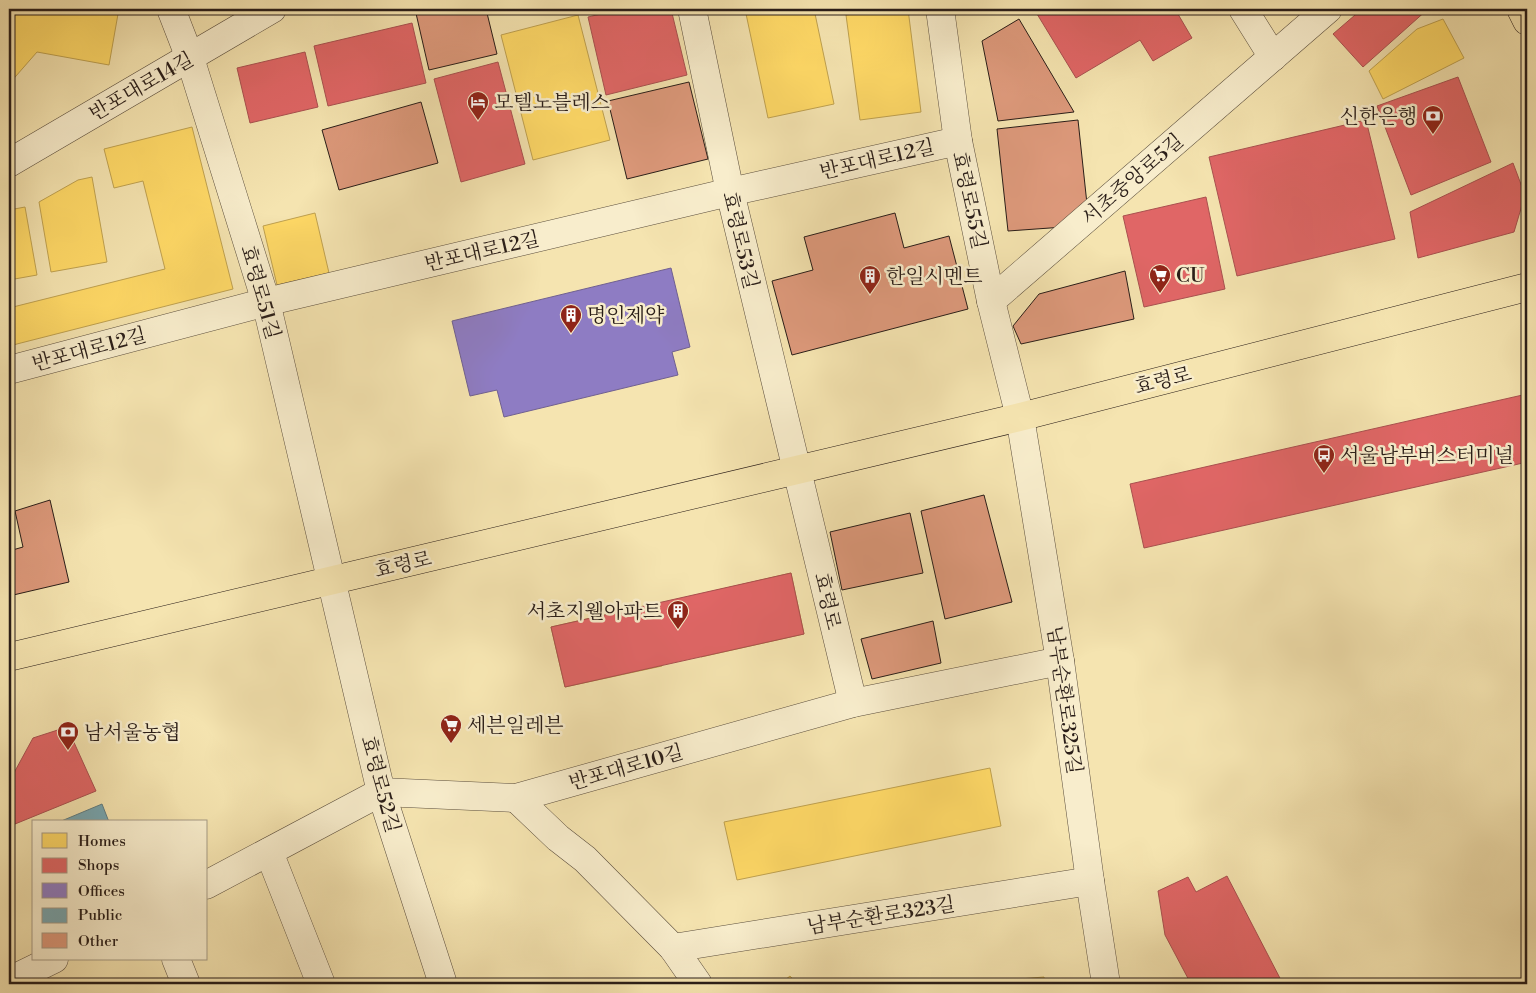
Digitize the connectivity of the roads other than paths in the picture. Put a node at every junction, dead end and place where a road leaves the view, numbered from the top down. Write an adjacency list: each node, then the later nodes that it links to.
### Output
1 (171, 9): 8 (street, 효령로51길)
2 (272, 9): 8 (street, 반포대로14길)
3 (692, 9): 11 (street, 효령로53길)
4 (940, 9): 9 (street, 효령로55길)
5 (1243, 9): 7 (street)
6 (1328, 9): 7 (street, 서초중앙로5길)
7 (1273, 57): 13 (street, 서초중앙로5길)
8 (190, 58): 10 (street, 반포대로14길); 14 (street, 효령로51길)
9 (958, 141): 11 (street, 반포대로12길); 13 (street, 효령로55길)
10 (9, 163)
11 (730, 192): 14 (street, 반포대로12길); 17 (street, 효령로53길)
12 (1527, 286): 16 (main road, 효령로)
13 (991, 301): 16 (street, 효령로55길)
14 (266, 302): 15 (street, 반포대로12길); 18 (street, 효령로51길)
15 (9, 370)
16 (1020, 417): 17 (main road, 효령로); 20 (street, 남부순환로325길)
17 (797, 469): 18 (main road, 효령로); 21 (street, 효령로)
18 (332, 581): 19 (main road, 효령로); 22 (street, 효령로52길)
19 (9, 657)
20 (1060, 661): 21 (street, 반포대로10길); 25 (street, 남부순환로325길)
21 (853, 703): 23 (street, 반포대로10길)
22 (381, 792): 23 (street, 반포대로10길); 24 (street); 33 (street, 효령로52길)
23 (516, 798): 27 (street)
24 (269, 852): 26 (street); 32 (street)
25 (1090, 881): 27 (street, 남부순환로323길); 35 (street, 남부순환로325길)
26 (208, 884)
27 (673, 948): 34 (street)
28 (52, 960): 30 (street)
29 (176, 960): 31 (street)
30 (9, 981)
31 (186, 984)
32 (321, 984)
33 (443, 984)
34 (698, 984)
35 (1106, 984)

